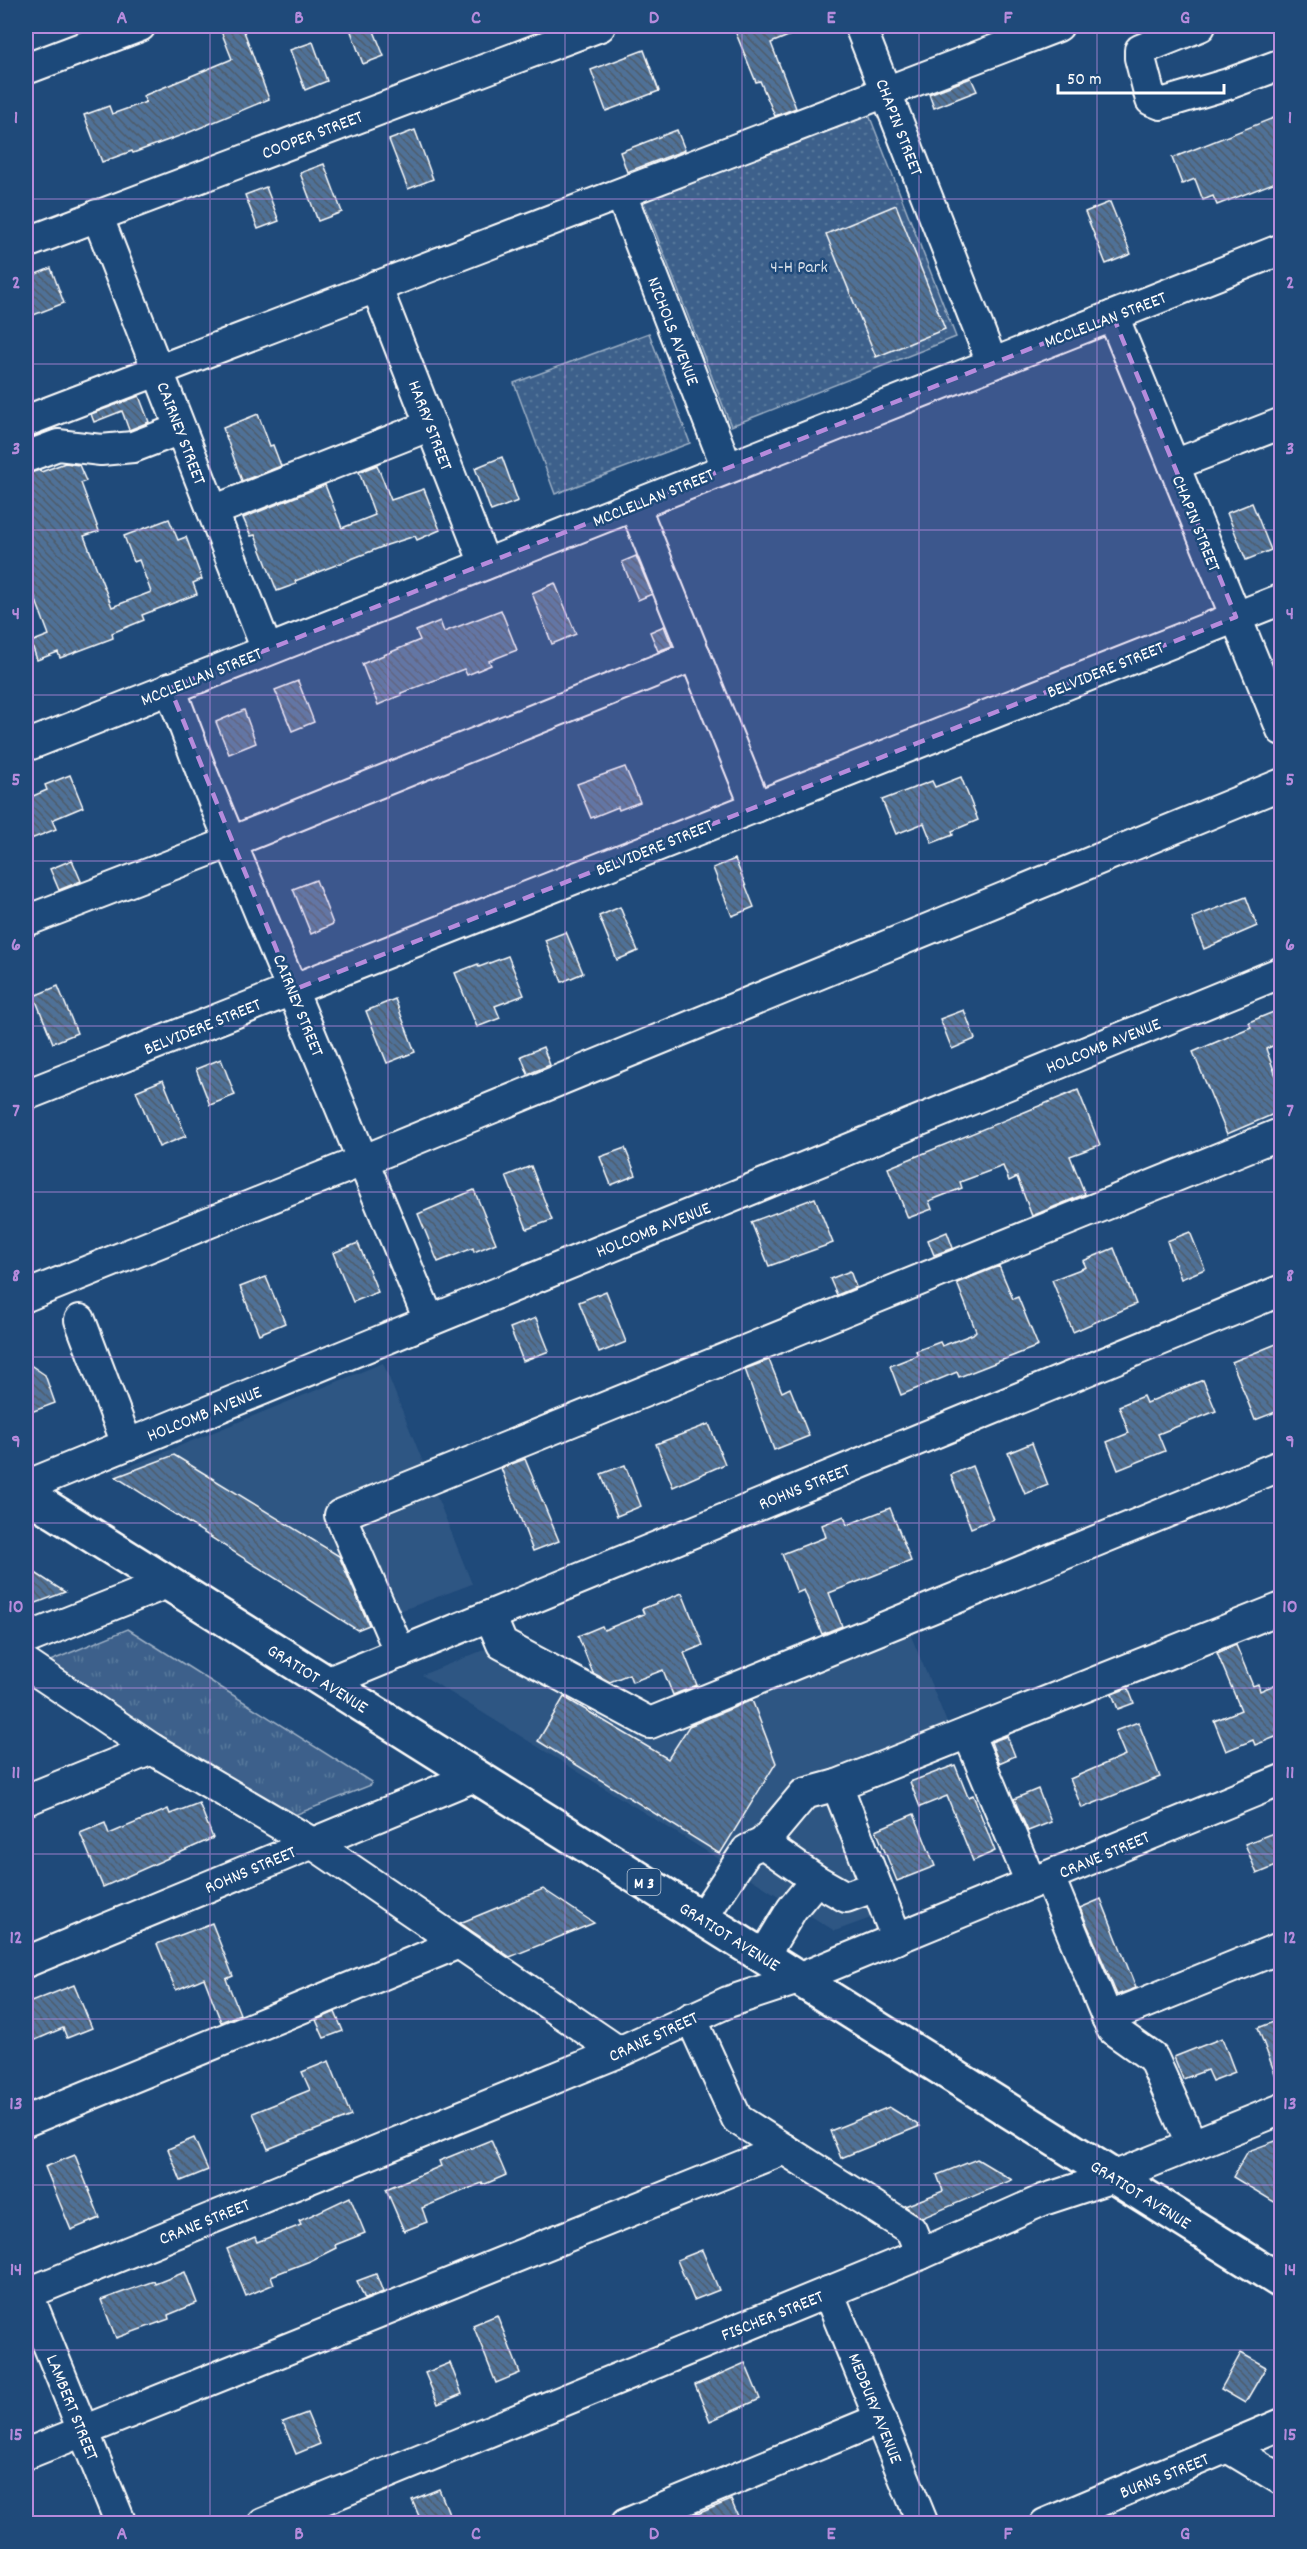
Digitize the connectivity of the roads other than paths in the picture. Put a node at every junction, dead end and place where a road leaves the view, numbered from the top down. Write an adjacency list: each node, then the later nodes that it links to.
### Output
1 (140, 26): 7 (street)
2 (600, 26): 10 (street, COOPER STREET)
3 (860, 26): 8 (street, CHAPIN STREET)
4 (1058, 26): 8 (street)
5 (1200, 26): 6 (street)
6 (1281, 64)
7 (26, 69)
8 (886, 92): 9 (street); 15 (street, CHAPIN STREET)
9 (621, 194): 13 (street); 23 (street, NICHOLS AVENUE)
10 (98, 215): 11 (street, COOPER STREET); 16 (street, CAIRNEY STREET)
11 (26, 243)
12 (1281, 249): 14 (street, MCCLELLAN STREET)
13 (376, 285): 16 (street); 19 (street, HARRY STREET)
14 (1113, 316): 15 (street, MCCLELLAN STREET); 22 (street, CHAPIN STREET)
15 (992, 363): 23 (street, MCCLELLAN STREET)
16 (158, 371): 17 (street); 20 (street, CAIRNEY STREET)
17 (26, 421)
18 (1281, 423): 22 (street)
19 (431, 425): 25 (street); 26 (street, HARRY STREET)
20 (180, 429): 21 (street); 25 (street, CAIRNEY STREET)
21 (26, 457)
22 (1173, 465): 28 (street, CHAPIN STREET)
23 (727, 468): 24 (street, MCCLELLAN STREET)
24 (634, 505): 26 (street, MCCLELLAN STREET); 30 (street)
25 (213, 511): 29 (street, CAIRNEY STREET)
26 (485, 564): 29 (street, MCCLELLAN STREET)
27 (1281, 599): 28 (street, BELVIDERE STREET)
28 (1236, 617): 32 (street, CHAPIN STREET); 35 (street, BELVIDERE STREET)
29 (267, 650): 31 (street, MCCLELLAN STREET)
30 (695, 656): 35 (street); 36 (street)
31 (170, 688): 33 (street, MCCLELLAN STREET); 36 (street, CAIRNEY STREET)
32 (1281, 730)
33 (26, 746)
34 (1281, 784): 42 (street)
35 (756, 807): 39 (street, BELVIDERE STREET)
36 (231, 842): 37 (street); 39 (street, CAIRNEY STREET)
37 (26, 921)
38 (1281, 972): 46 (street, HOLCOMB AVENUE)
39 (293, 990): 40 (street, BELVIDERE STREET); 42 (street, CAIRNEY STREET)
40 (26, 1095)
41 (1281, 1133): 55 (street)
42 (362, 1161): 44 (street); 46 (street, CAIRNEY STREET)
43 (1281, 1290): 53 (street, ROHNS STREET)
44 (26, 1296)
45 (80, 1320): 47 (street)
46 (429, 1320): 47 (street, HOLCOMB AVENUE)
47 (127, 1444): 49 (street, HOLCOMB AVENUE)
48 (1281, 1466): 53 (street)
49 (26, 1486)
50 (26, 1494): 51 (main road, GRATIOT AVENUE / M 3)
51 (167, 1583): 54 (street); 57 (main road, GRATIOT AVENUE / M 3)
52 (1281, 1608): 58 (street)
53 (490, 1616): 55 (street, ROHNS STREET)
54 (26, 1639)
55 (400, 1653): 57 (street, ROHNS STREET)
56 (26, 1664): 59 (street)
57 (326, 1683): 60 (main road, GRATIOT AVENUE / M 3)
58 (968, 1733): 62 (street); 67 (street)
59 (152, 1749): 63 (street); 64 (street)
60 (475, 1776): 64 (street, ROHNS STREET); 69 (main road, GRATIOT AVENUE / M 3)
61 (1281, 1780): 67 (street, CRANE STREET)
62 (837, 1785): 65 (street); 68 (street)
63 (26, 1800)
64 (312, 1843): 71 (street); 74 (street, ROHNS STREET)
65 (763, 1843): 66 (street); 69 (street)
66 (816, 1880): 68 (street); 73 (street)
67 (1040, 1880): 70 (street, CRANE STREET); 77 (street)
68 (876, 1886): 70 (street)
69 (702, 1918): 73 (main road, GRATIOT AVENUE / M 3)
70 (897, 1939): 75 (street, CRANE STREET)
71 (459, 1943): 78 (street); 80 (street)
72 (1281, 1947): 77 (street)
73 (763, 1957): 75 (main road, GRATIOT AVENUE / M 3)
74 (26, 1962)
75 (798, 1979): 76 (street, CRANE STREET); 84 (main road, GRATIOT AVENUE / M 3)
76 (690, 2018): 78 (street, CRANE STREET); 83 (street)
77 (1107, 2018): 82 (street)
78 (619, 2052): 88 (street, CRANE STREET)
79 (1268, 2114): 81 (street); 82 (street, FISCHER STREET)
80 (26, 2121)
81 (1281, 2135)
82 (1192, 2145): 84 (street, FISCHER STREET)
83 (784, 2149): 85 (street); 91 (street)
84 (1113, 2177): 85 (street, FISCHER STREET); 86 (main road, GRATIOT AVENUE / M 3)
85 (921, 2254): 87 (street, FISCHER STREET)
86 (1281, 2282)
87 (828, 2292): 89 (street, MEDBURY AVENUE); 96 (street, FISCHER STREET)
88 (26, 2293): 91 (street, LAMBERT STREET)
89 (880, 2419): 97 (street); 98 (street, MEDBURY AVENUE)
90 (1281, 2424): 92 (street, BURNS STREET)
91 (83, 2430): 93 (street); 95 (street, LAMBERT STREET)
92 (1229, 2448): 94 (street); 99 (street, BURNS STREET)
93 (26, 2454)
94 (1281, 2480)
95 (122, 2523)
96 (263, 2523)
97 (626, 2523)
98 (923, 2523)
99 (1045, 2523)

